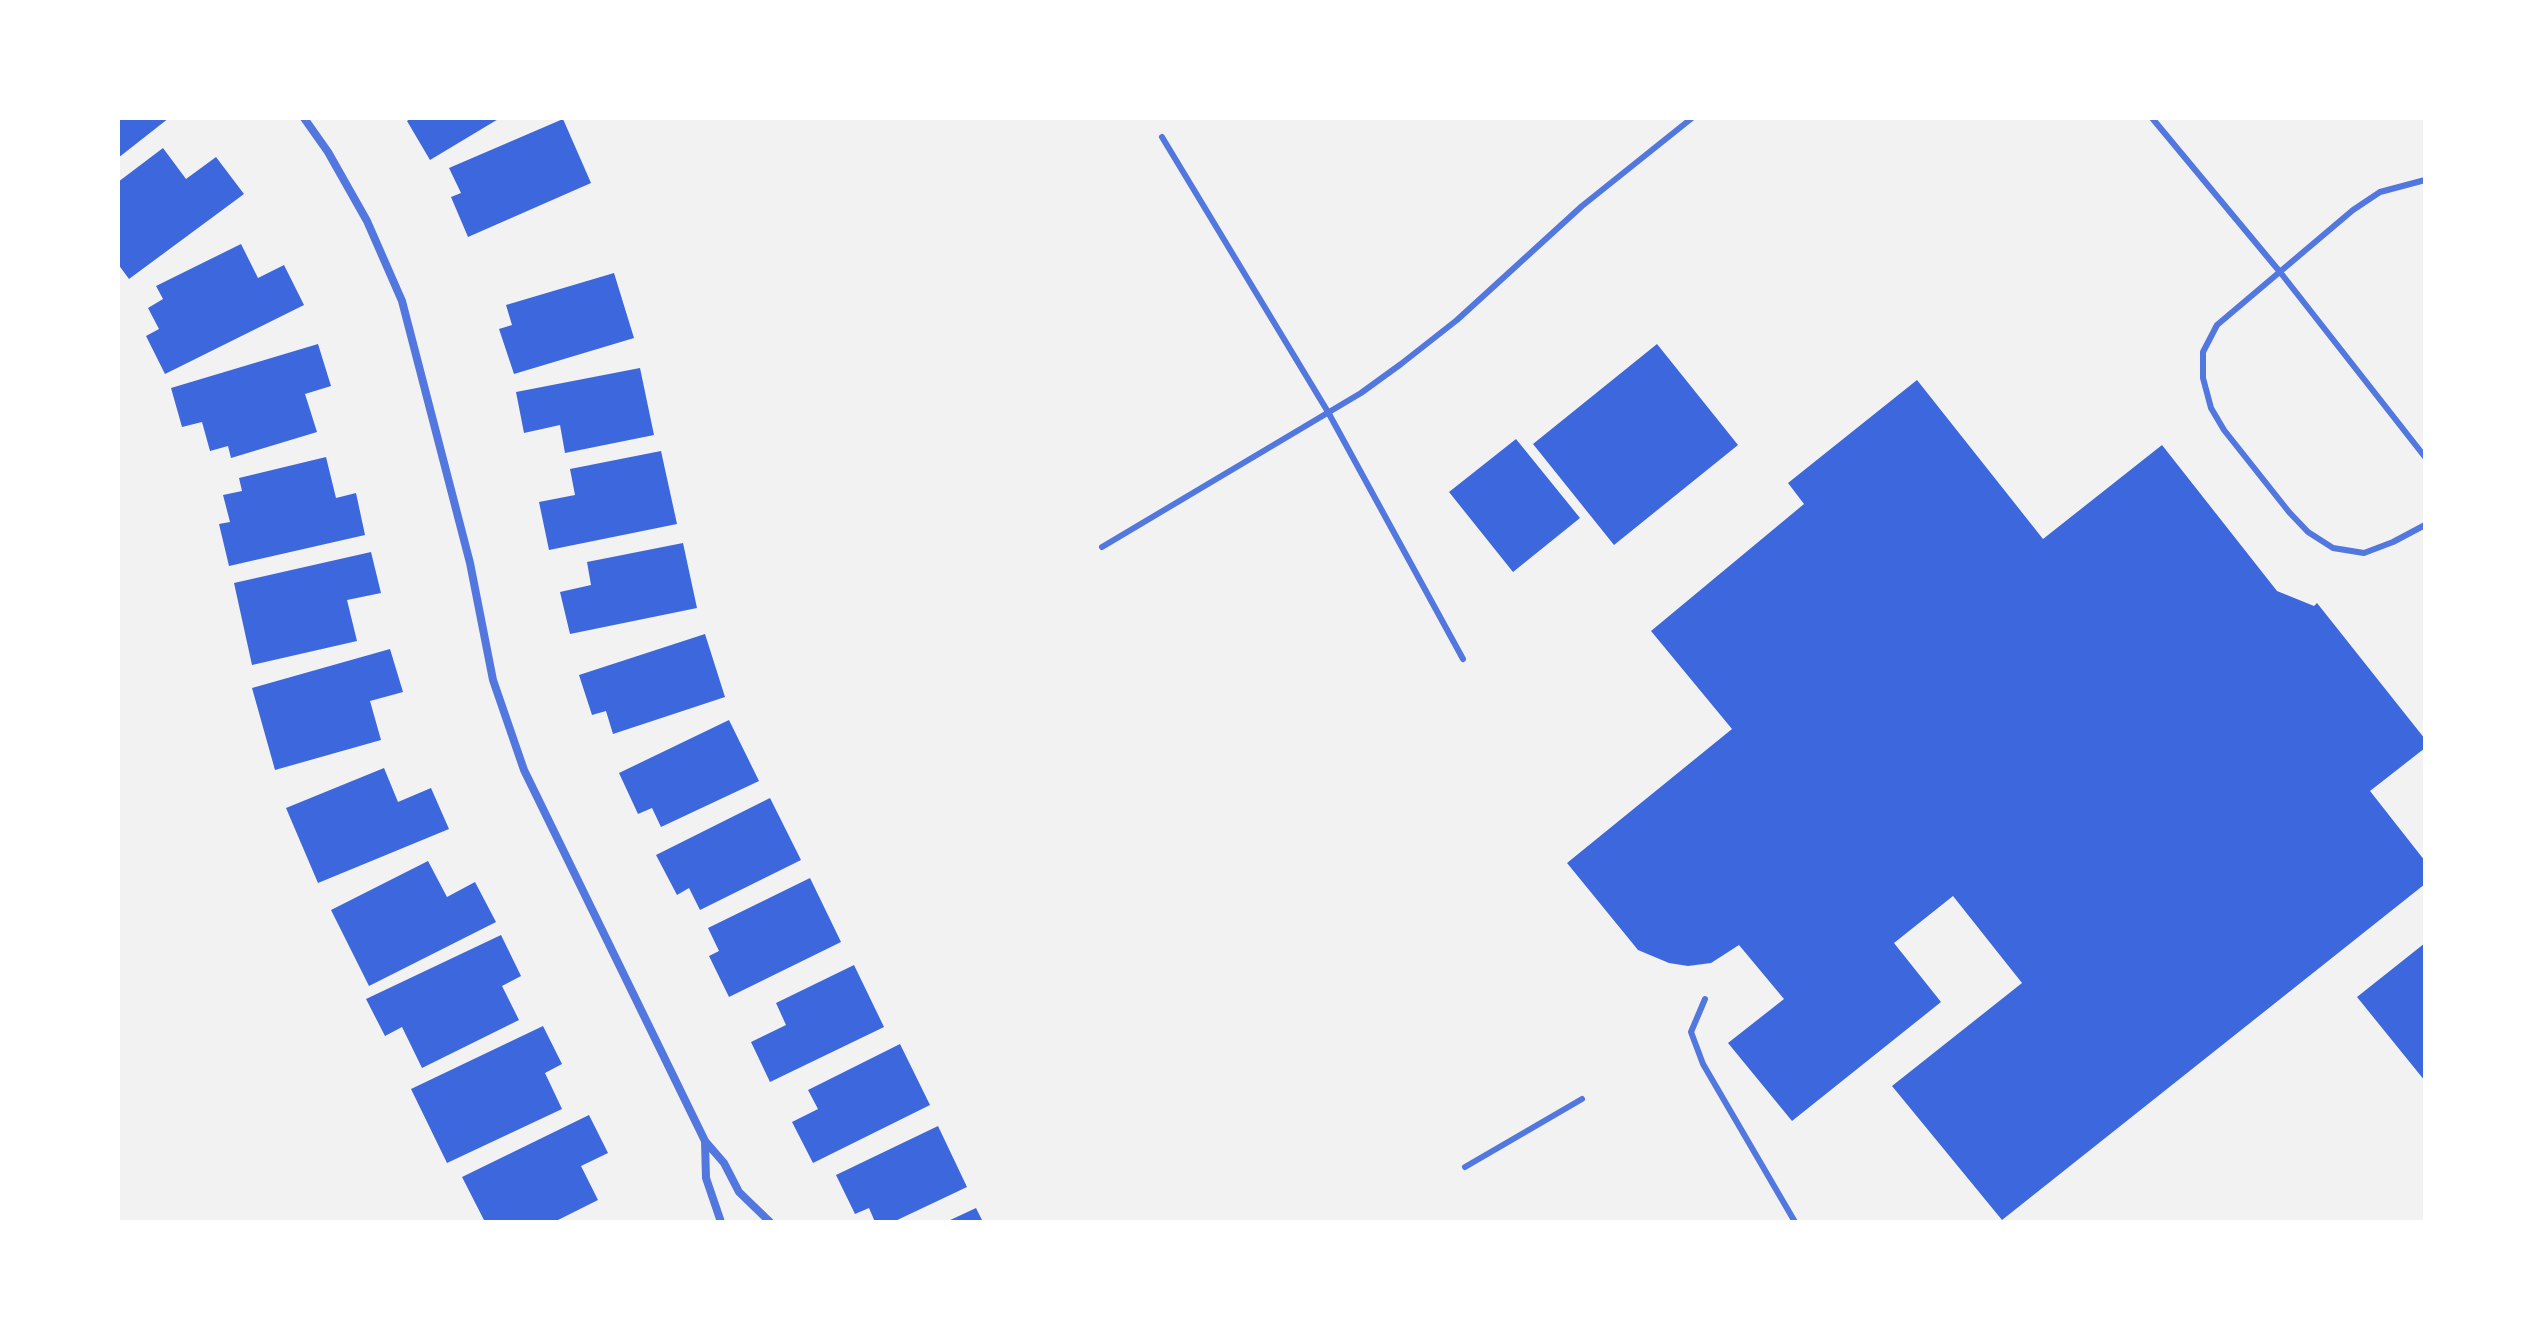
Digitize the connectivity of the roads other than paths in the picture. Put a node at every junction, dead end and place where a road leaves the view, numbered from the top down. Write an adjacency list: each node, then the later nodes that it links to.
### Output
1 (304, 118): 14 (street)
2 (1692, 118): 7 (lane)
3 (2152, 118): 6 (lane)
4 (1162, 137): 7 (lane)
5 (2425, 180): 6 (lane)
6 (2280, 272): 8 (lane); 9 (lane)
7 (1328, 412): 10 (lane); 11 (lane)
8 (2425, 457)
9 (2425, 525)
10 (1102, 547)
11 (1463, 659)
12 (1705, 999): 18 (lane)
13 (1582, 1099): 15 (lane)
14 (705, 1141): 16 (street); 17 (street)
15 (1465, 1167)
16 (721, 1222)
17 (770, 1222)
18 (1795, 1222)

